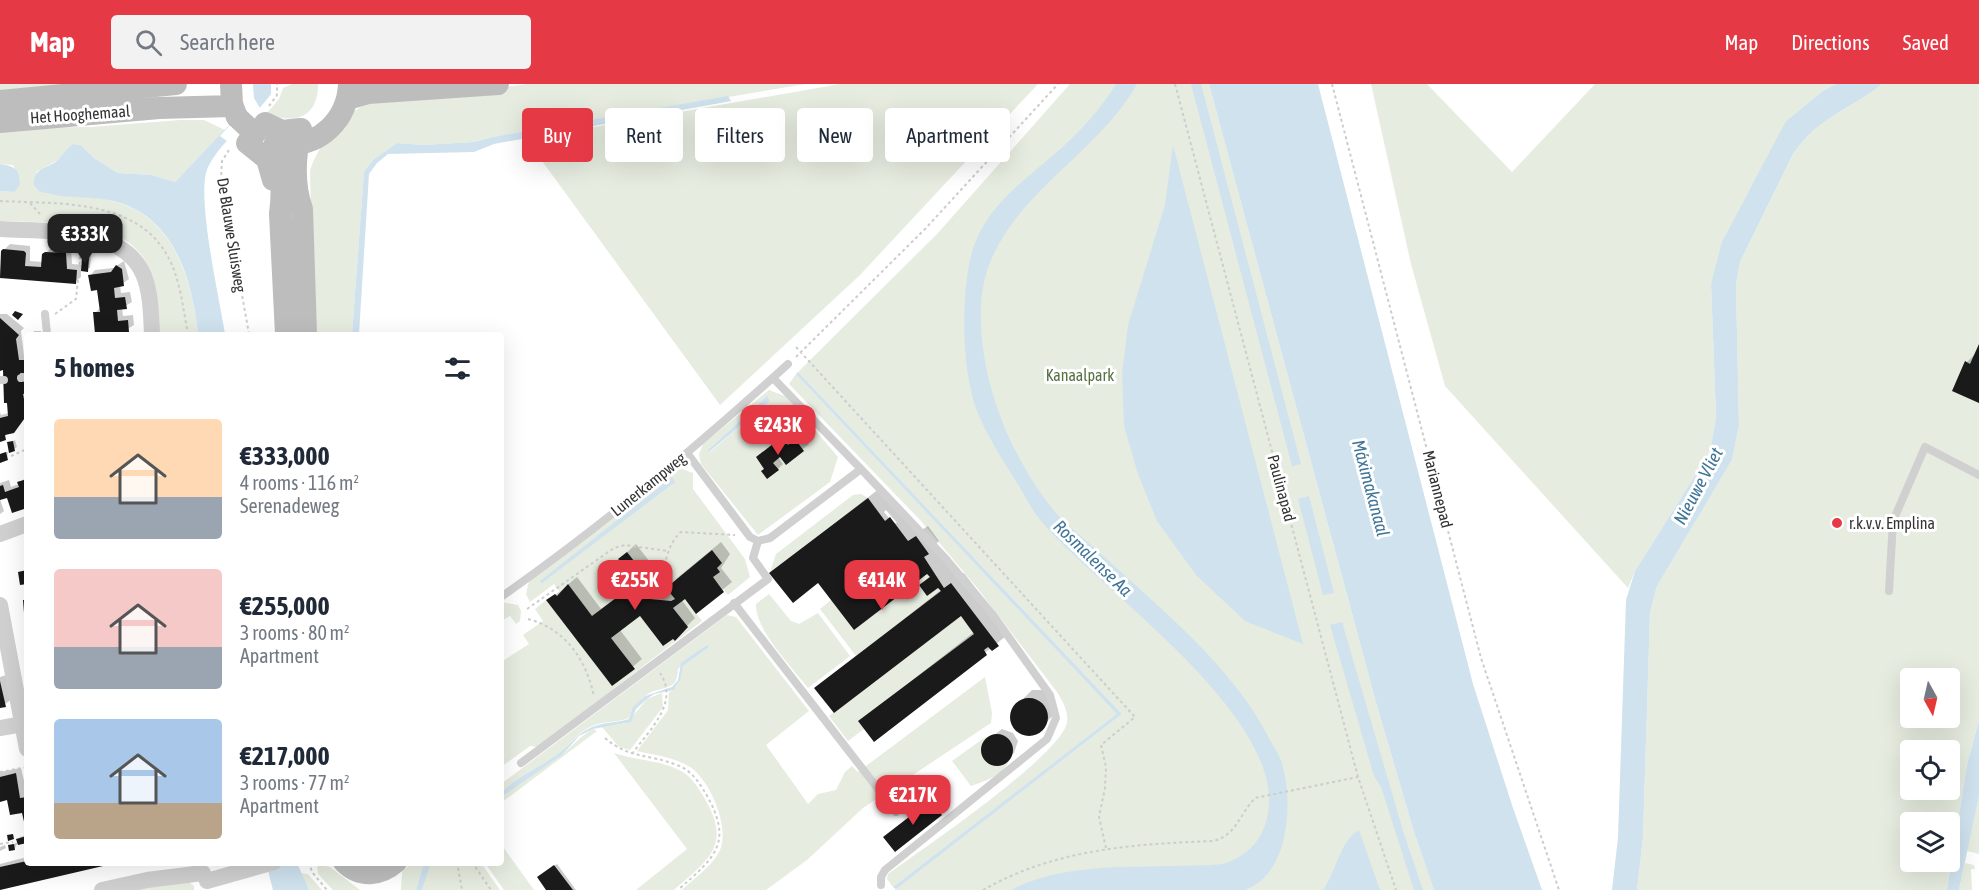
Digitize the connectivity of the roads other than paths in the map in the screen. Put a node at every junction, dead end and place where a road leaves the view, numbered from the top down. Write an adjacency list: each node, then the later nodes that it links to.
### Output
1 (176, 84): 4 (street, Het Hooghemaal)
2 (498, 84): 3 (street)
3 (345, 89): 7 (street)
4 (0, 101)
5 (241, 117): 6 (street, Het Hooghemaal); 7 (street, Het Hooghemaal); 8 (street)
6 (0, 122)
7 (302, 138): 8 (street)
8 (291, 211): 13 (street); 14 (street)
9 (0, 229): 12 (street)
10 (45, 314): 11 (lane)
11 (47, 332)
12 (152, 332)
13 (286, 332)
14 (306, 332)
15 (788, 364): 16 (lane, Lunerkampweg)
16 (773, 378): 17 (lane, Lunerkampweg); 18 (lane)
17 (687, 453): 22 (lane); 24 (lane, Lunerkampweg)
18 (861, 469): 22 (lane); 37 (lane)
19 (1979, 475): 23 (lane)
20 (24, 525): 21 (street)
21 (0, 534)
22 (754, 539): 25 (lane)
23 (1889, 591)
24 (504, 595)
25 (734, 603): 30 (lane); 31 (lane)
26 (0, 605): 27 (street)
27 (23, 724): 28 (street); 29 (street)
28 (0, 728)
29 (24, 730)
30 (521, 763)
31 (896, 812)
32 (261, 866): 35 (street)
33 (348, 866): 36 (street)
34 (392, 874): 36 (street)
35 (205, 877): 38 (street)
36 (369, 882)
37 (881, 885)
38 (102, 890)

